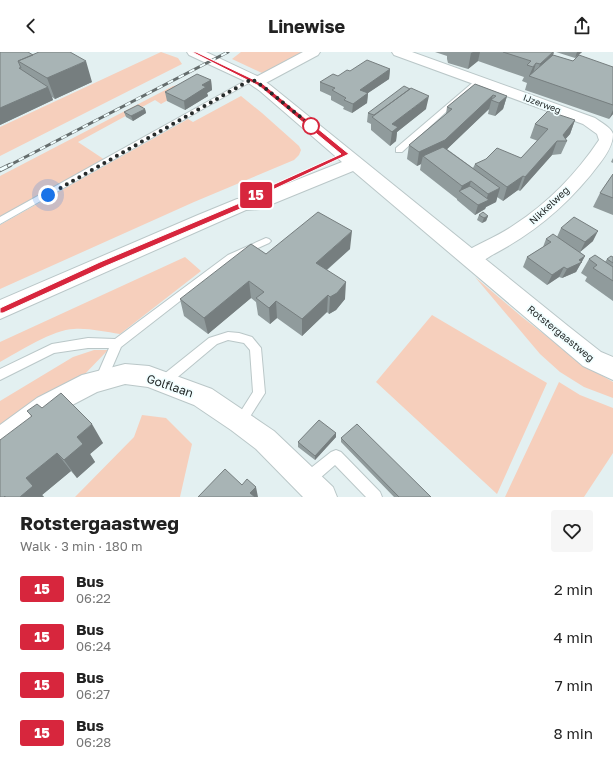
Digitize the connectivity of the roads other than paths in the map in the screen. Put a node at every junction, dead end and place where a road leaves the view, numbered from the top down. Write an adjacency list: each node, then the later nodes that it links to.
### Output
1 (194, 52): 4 (main road, Rotstergaastweg)
2 (313, 52): 4 (street)
3 (399, 52): 5 (street, IJzerweg)
4 (255, 81): 8 (main road, Rotstergaastweg); 9 (lane)
5 (477, 81): 6 (street, IJzerweg); 7 (lane)
6 (604, 132): 11 (street, Nikkelweg)
7 (399, 150)
8 (351, 159): 11 (main road, Rotstergaastweg); 12 (main road)
9 (0, 221)
10 (266, 242): 13 (lane)
11 (470, 258): 14 (main road, Rotstergaastweg)
12 (0, 310)
13 (118, 344): 15 (lane); 16 (lane)
14 (613, 369)
15 (0, 375)
16 (101, 380): 17 (street, Golflaan); 19 (street, Golflaan)
17 (163, 382): 18 (street, Golflaan); 18 (lane)
18 (240, 422): 20 (street, Golflaan)
19 (0, 441)
20 (314, 489): 21 (lane)
21 (375, 497)

